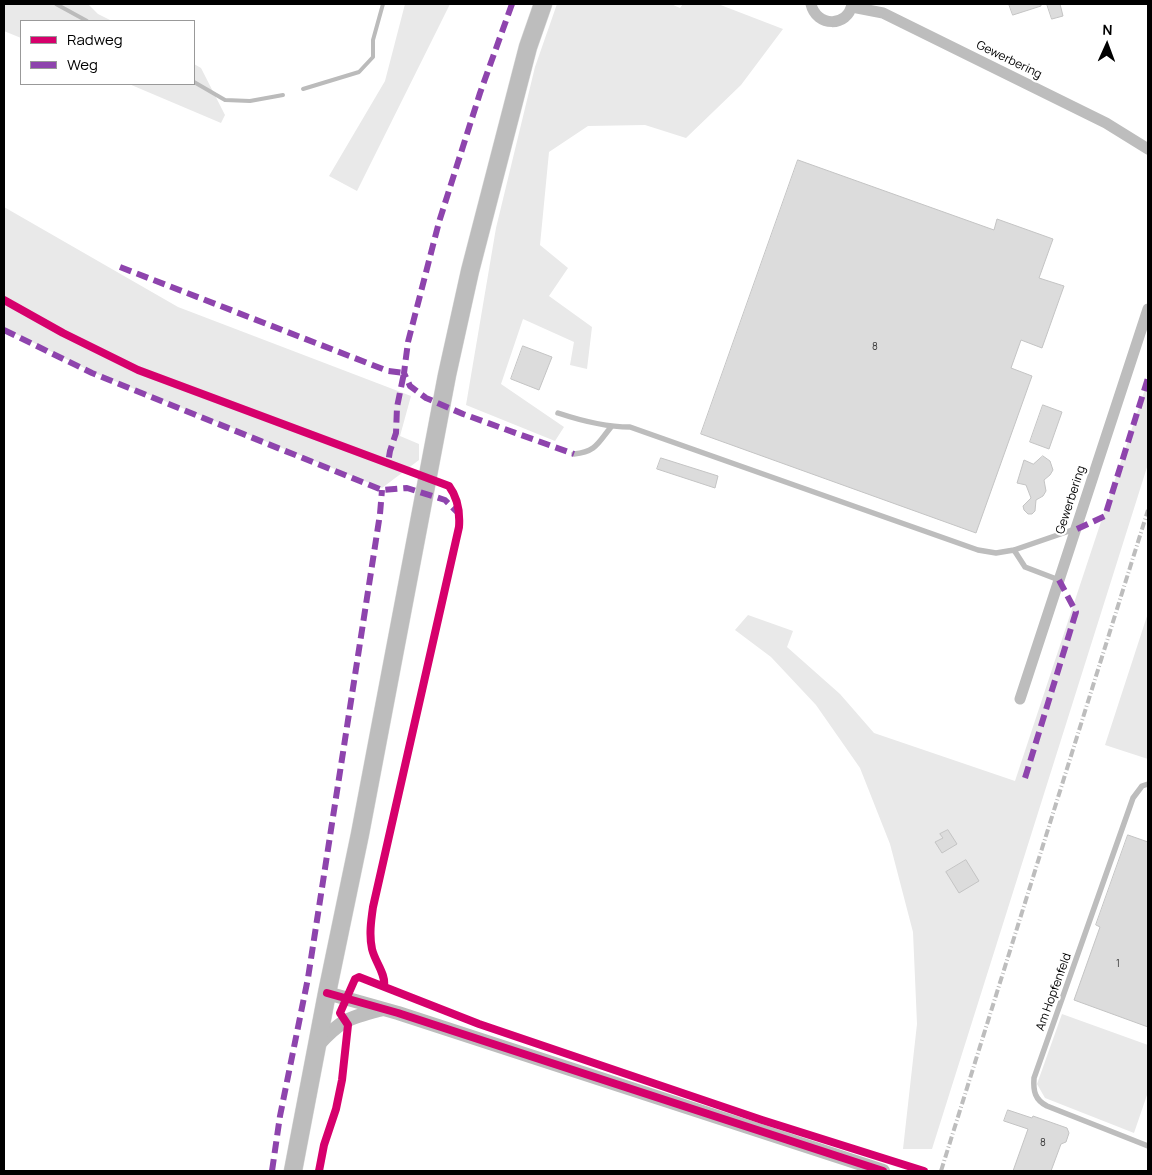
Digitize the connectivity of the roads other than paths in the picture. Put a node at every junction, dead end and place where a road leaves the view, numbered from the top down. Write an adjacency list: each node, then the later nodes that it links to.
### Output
1 (543, 4): 14 (main road)
2 (811, 4): 3 (street, Gewerbering)
3 (852, 5): 4 (street, Gewerbering)
4 (1148, 149)
5 (1148, 309): 9 (street, Gewerbering)
6 (558, 414): 7 (lane)
7 (611, 427): 8 (lane); 10 (lane)
8 (574, 454)
9 (1076, 529): 10 (lane); 11 (street, Gewerbering)
10 (1014, 550): 11 (lane)
11 (1059, 580): 12 (street, Gewerbering)
12 (1020, 698)
13 (1148, 784): 17 (lane, Am Hopfenfeld)
14 (327, 993): 15 (street); 16 (main road)
15 (384, 1009): 16 (street); 19 (street)
16 (318, 1045): 18 (main road)
17 (1148, 1146)
18 (294, 1171)
19 (883, 1171)

